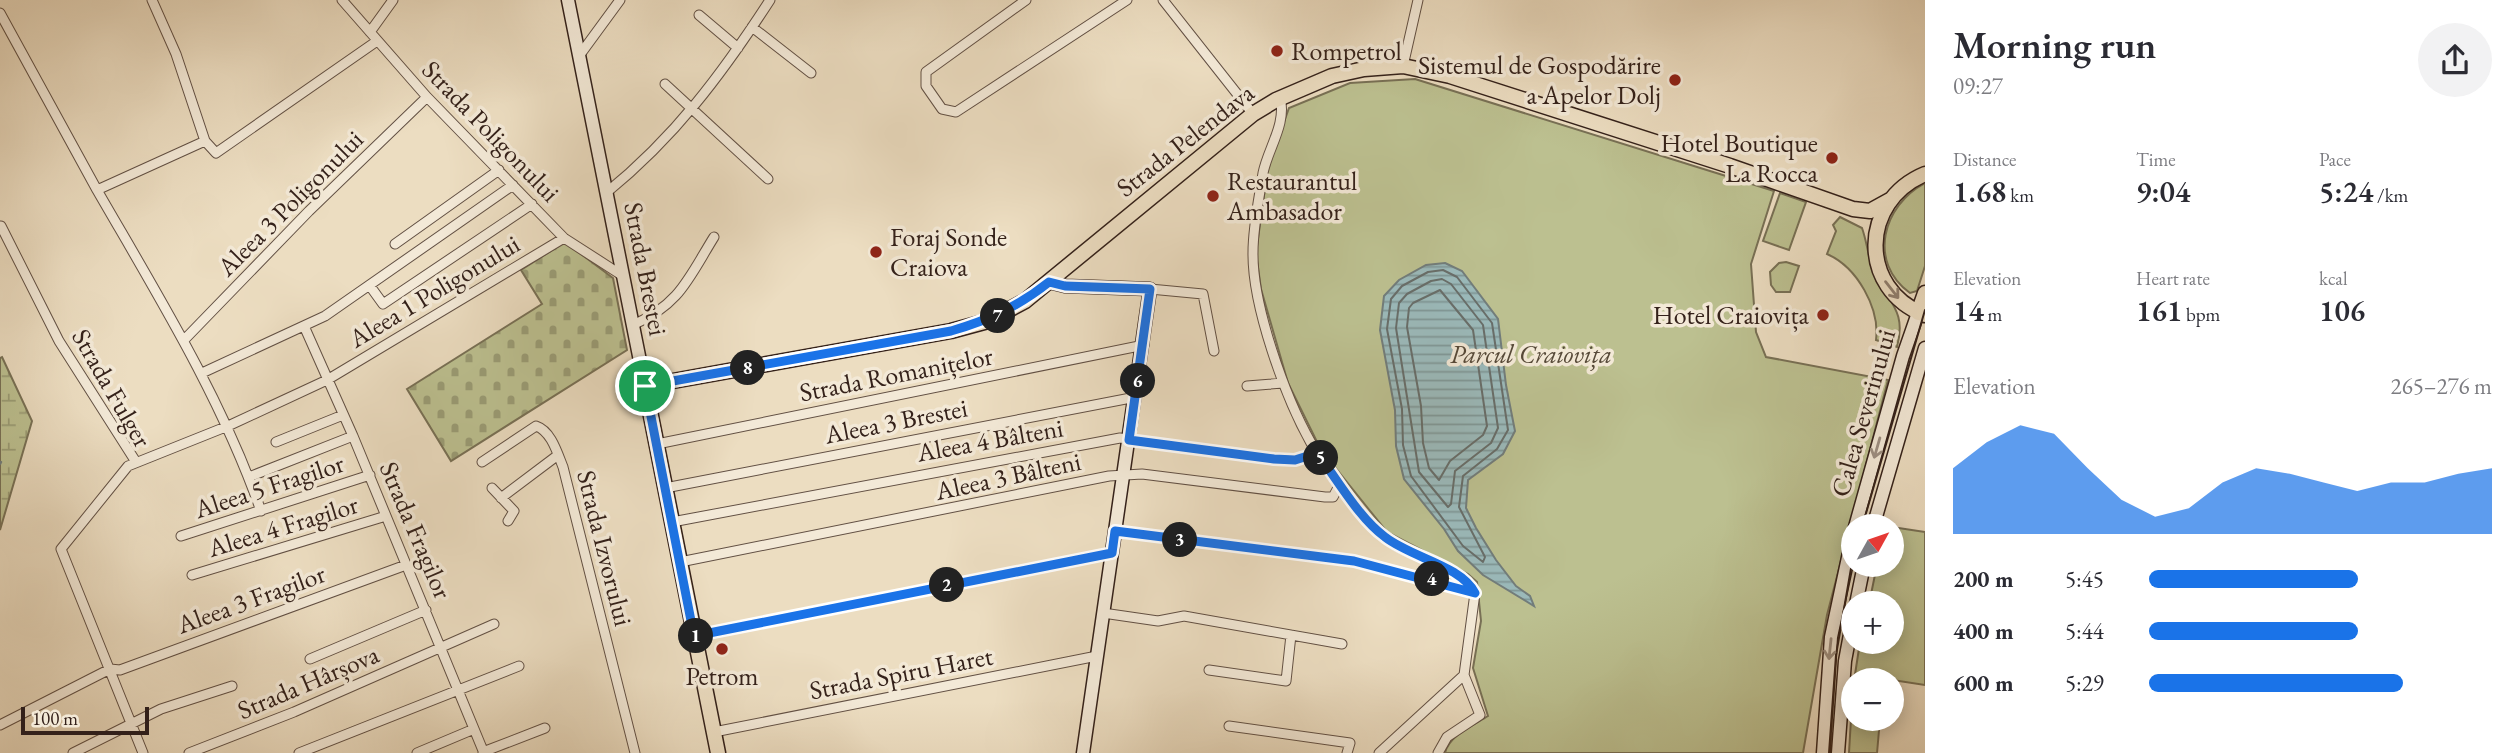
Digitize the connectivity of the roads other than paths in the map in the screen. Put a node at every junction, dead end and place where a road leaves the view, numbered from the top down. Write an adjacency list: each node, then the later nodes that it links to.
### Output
1 (152, 0): 25 (street)
2 (342, 0): 14 (street, Strada Poligonului)
3 (393, 0): 14 (street)
4 (568, 0): 17 (main road, Strada Brestei)
5 (620, 0): 17 (street)
6 (770, 0): 13 (street)
7 (1026, 0): 8 (street)
8 (1127, 0)
9 (1163, 0): 24 (street)
10 (1418, 0): 18 (street)
11 (0, 13): 30 (street)
12 (698, 15): 16 (street)
13 (752, 27): 16 (street); 19 (street)
14 (370, 32): 15 (street, Strada Poligonului)
15 (377, 41): 21 (street, Strada Poligonului); 25 (street)
16 (738, 48): 23 (street)
17 (579, 56): 31 (main road, Strada Brestei)
18 (1403, 66): 22 (main road, Strada Pelendava); 34 (main road, Strada Pelendava)
19 (811, 73)
20 (666, 85): 23 (street)
21 (427, 97): 26 (street, Strada Poligonului); 48 (street, Aleea 3 Poligonului)
22 (1280, 97): 24 (main road, Strada Pelendava); 54 (street)
23 (693, 109): 28 (street); 31 (street)
24 (1253, 114): 41 (main road, Strada Pelendava)
25 (205, 141): 30 (street)
26 (499, 170): 29 (street, Strada Poligonului); 38 (street)
27 (1925, 174): 32 (main road, Strada Pelendava)
28 (768, 179)
29 (513, 186): 33 (street, Strada Poligonului); 42 (street)
30 (97, 190): 48 (street)
31 (606, 192): 40 (main road, Strada Brestei)
32 (1890, 200): 34 (main road, Strada Pelendava); 39 (main road, Strada Pelendava)
33 (532, 204): 37 (street, Strada Poligonului); 42 (street)
34 (1853, 209): 39 (main road)
35 (1, 226): 66 (street, Strada Fulger)
36 (714, 237): 46 (street)
37 (564, 238): 40 (street, Strada Poligonului); 53 (street, Aleea 1 Poligonului)
38 (395, 244)
39 (1875, 247): 45 (main road, one-way to 45)
40 (623, 276): 46 (main road, Strada Brestei)
41 (1049, 282): 43 (main road); 55 (main road, Strada Pelendava)
42 (370, 286): 47 (street)
43 (1150, 289): 49 (main road); 51 (street)
44 (1925, 293): 45 (main road, Calea Severinului)
45 (1922, 314): 76 (main road, Calea Severinului, one-way to 76)
46 (633, 324): 55 (main road, Strada Brestei)
47 (304, 326): 52 (street); 53 (street, Strada Fragilor)
48 (184, 340): 52 (street)
49 (1144, 345): 57 (main road); 63 (street, Strada Romanițelor)
50 (1925, 348): 77 (main road, Calea Severinului)
51 (1214, 351)
52 (202, 373): 59 (street)
53 (327, 380): 58 (street, Strada Fragilor); 59 (street, Aleea 1 Poligonului)
54 (1283, 383): 56 (street); 64 (street)
55 (645, 386): 63 (main road, Strada Brestei)
56 (1247, 386)
57 (1136, 397): 61 (main road); 73 (street, Aleea 3 Brestei)
58 (343, 415): 60 (street, Strada Fragilor); 62 (street)
59 (228, 426): 66 (street, Aleea 1 Poligonului); 70 (street)
60 (354, 436): 68 (street, Strada Fragilor); 70 (street)
61 (1129, 440): 64 (street, Aleea 4 Bâlteni); 69 (main road); 80 (street, Aleea 4 Bâlteni)
62 (276, 442)
63 (657, 444): 73 (main road, Strada Brestei)
64 (1317, 453): 71 (street)
65 (558, 455): 67 (street, Strada Izvorului); 74 (street); 117 (street, Strada Izvorului)
66 (136, 462): 100 (street, Strada Fulger)
67 (482, 462)
68 (370, 475): 75 (street, Aleea 5 Fragilor); 78 (street, Strada Fragilor)
69 (1124, 475): 71 (street, Aleea 3 Bâlteni); 81 (main road); 84 (street, Aleea 3 Bâlteni)
70 (249, 477): 75 (street)
71 (1340, 484): 88 (street)
72 (492, 488): 74 (street)
73 (665, 488): 80 (main road, Strada Brestei)
74 (501, 498): 79 (street)
75 (261, 511): 82 (street, Aleea 5 Fragilor)
76 (1859, 514)
77 (1877, 514)
78 (386, 516): 85 (street, Strada Fragilor); 86 (street, Aleea 4 Fragilor)
79 (508, 522)
80 (672, 522): 84 (main road, Strada Brestei)
81 (1115, 531): 83 (main road); 88 (street)
82 (181, 536)
83 (1112, 553): 90 (main road); 93 (street)
84 (680, 562): 93 (main road, Strada Brestei)
85 (406, 565): 89 (street, Strada Fragilor); 100 (street, Aleea 3 Fragilor)
86 (192, 575)
87 (1844, 578): 123 (main road, Calea Severinului, one-way to 123)
88 (1475, 593): 102 (street)
89 (426, 610): 95 (street, Strada Fragilor); 98 (street)
90 (1103, 613): 92 (street); 97 (main road)
91 (494, 624): 95 (street, Strada Hârșova)
92 (1291, 635): 94 (street); 101 (street)
93 (694, 636): 110 (main road, Strada Brestei)
94 (1342, 643)
95 (442, 648): 104 (street, Strada Fragilor); 113 (street, Strada Hârșova)
96 (1846, 654): 124 (main road)
97 (1097, 656): 110 (street, Strada Spiru Haret); 119 (main road)
98 (310, 659)
99 (519, 666): 104 (street)
100 (110, 669): 105 (street, Strada Fulger); 106 (street, Aleea 3 Fragilor)
101 (1209, 670)
102 (1464, 675): 121 (street); 122 (street)
103 (232, 686): 105 (street)
104 (459, 690): 109 (street, Strada Fragilor); 114 (street)
105 (131, 723): 111 (street); 112 (street, Strada Fulger)
106 (0, 725)
107 (1229, 726): 120 (street)
108 (545, 728): 116 (street)
109 (474, 729): 115 (street); 116 (street, Strada Fragilor)
110 (714, 732): 118 (main road, Strada Brestei)
111 (73, 753)
112 (143, 753)
113 (189, 753)
114 (299, 753)
115 (417, 753)
116 (484, 753)
117 (635, 753)
118 (718, 753)
119 (1083, 753)
120 (1347, 753)
121 (1380, 753)
122 (1438, 753)
123 (1823, 753)
124 (1839, 753)

